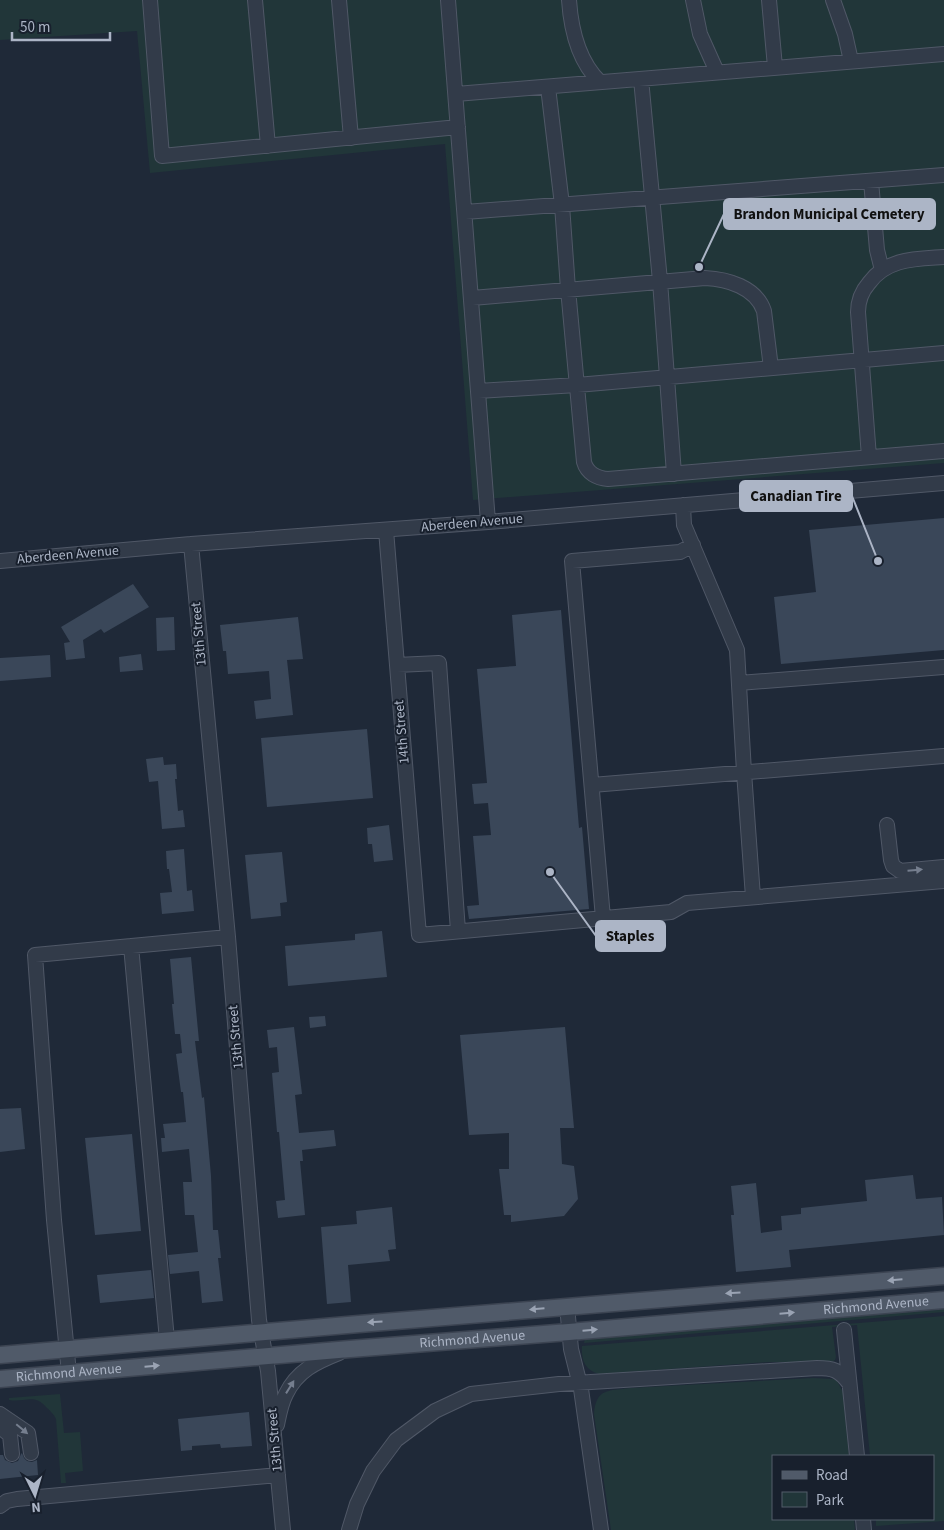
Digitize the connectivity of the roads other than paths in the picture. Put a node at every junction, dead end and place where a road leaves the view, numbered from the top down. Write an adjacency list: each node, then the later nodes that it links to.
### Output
1 (150, 0): 19 (street)
2 (255, 0): 19 (street)
3 (339, 0): 18 (street)
4 (448, 0): 16 (street)
5 (569, 0): 14 (street)
6 (693, 0): 12 (street)
7 (769, 0): 11 (street)
8 (834, 0): 10 (street)
9 (944, 54): 10 (street)
10 (851, 61): 11 (street)
11 (774, 67): 12 (street)
12 (717, 72): 13 (street)
13 (641, 79): 14 (street); 22 (street)
14 (600, 82): 15 (street)
15 (548, 87): 16 (street); 23 (street)
16 (456, 94): 17 (street)
17 (458, 127): 18 (street); 24 (street)
18 (351, 138): 19 (street)
19 (268, 146)
20 (944, 175): 21 (street)
21 (871, 181): 22 (street); 26 (street)
22 (652, 198): 23 (street); 27 (street)
23 (562, 205): 24 (street); 28 (street)
24 (465, 212): 29 (street)
25 (944, 257): 26 (street)
26 (882, 270): 31 (street)
27 (660, 281): 28 (street); 32 (street); 33 (street)
28 (568, 289): 29 (street); 34 (street)
29 (472, 298): 35 (street)
30 (944, 353): 31 (street)
31 (861, 361): 32 (street); 37 (street)
32 (771, 368): 33 (street)
33 (667, 376): 34 (street); 38 (street)
34 (577, 385): 35 (street); 38 (street)
35 (478, 391): 41 (street)
36 (944, 451): 37 (street)
37 (869, 457): 38 (street)
38 (674, 474)
39 (944, 483): 40 (street, Aberdeen Avenue)
40 (683, 505): 41 (street, Aberdeen Avenue); 44 (street)
41 (488, 522): 42 (street, Aberdeen Avenue)
42 (386, 530): 43 (street, Aberdeen Avenue); 46 (street, 14th Street)
43 (191, 544): 45 (street, Aberdeen Avenue); 58 (street, 13th Street)
44 (693, 546): 48 (street); 51 (street)
45 (0, 561)
46 (397, 666): 57 (street, 14th Street); 57 (street)
47 (944, 667): 48 (street)
48 (738, 683): 50 (street)
49 (944, 756): 50 (street)
50 (744, 772): 51 (street); 55 (street)
51 (592, 785): 56 (street)
52 (887, 825): 53 (street, one-way to 53)
53 (944, 867)
54 (944, 881): 55 (street)
55 (753, 897): 56 (street)
56 (604, 918): 57 (street)
57 (458, 931)
58 (228, 937): 59 (street); 64 (street, 13th Street)
59 (131, 946): 66 (street); 67 (street)
60 (944, 1276): 62 (main road, Richmond Avenue, one-way to 62)
61 (944, 1300): 65 (main road, Richmond Avenue, one-way to 61)
62 (567, 1306): 64 (main road, Richmond Avenue, one-way to 64); 65 (street)
63 (844, 1330): 74 (street)
64 (261, 1332): 66 (main road, Richmond Avenue); 70 (street, 13th Street)
65 (569, 1332): 68 (main road, Richmond Avenue); 73 (street)
66 (167, 1340): 67 (main road, Richmond Avenue)
67 (67, 1349): 69 (main road, Richmond Avenue); 71 (street)
68 (350, 1349): 70 (main road, Richmond Avenue); 77 (street, one-way to 68)
69 (0, 1354)
70 (266, 1356): 71 (main road, Richmond Avenue, one-way to 70); 77 (street, 13th Street)
71 (69, 1373): 72 (main road, Richmond Avenue)
72 (0, 1379)
73 (579, 1383): 74 (street); 84 (street); 85 (street)
74 (849, 1383): 80 (street)
75 (0, 1414): 78 (street, one-way to 78)
76 (0, 1427): 79 (street)
77 (274, 1432): 81 (street, 13th Street)
78 (31, 1453)
79 (12, 1454)
80 (857, 1455)
81 (278, 1475): 82 (street); 83 (street, 13th Street)
82 (0, 1506)
83 (283, 1530)
84 (349, 1530)
85 (601, 1530)

